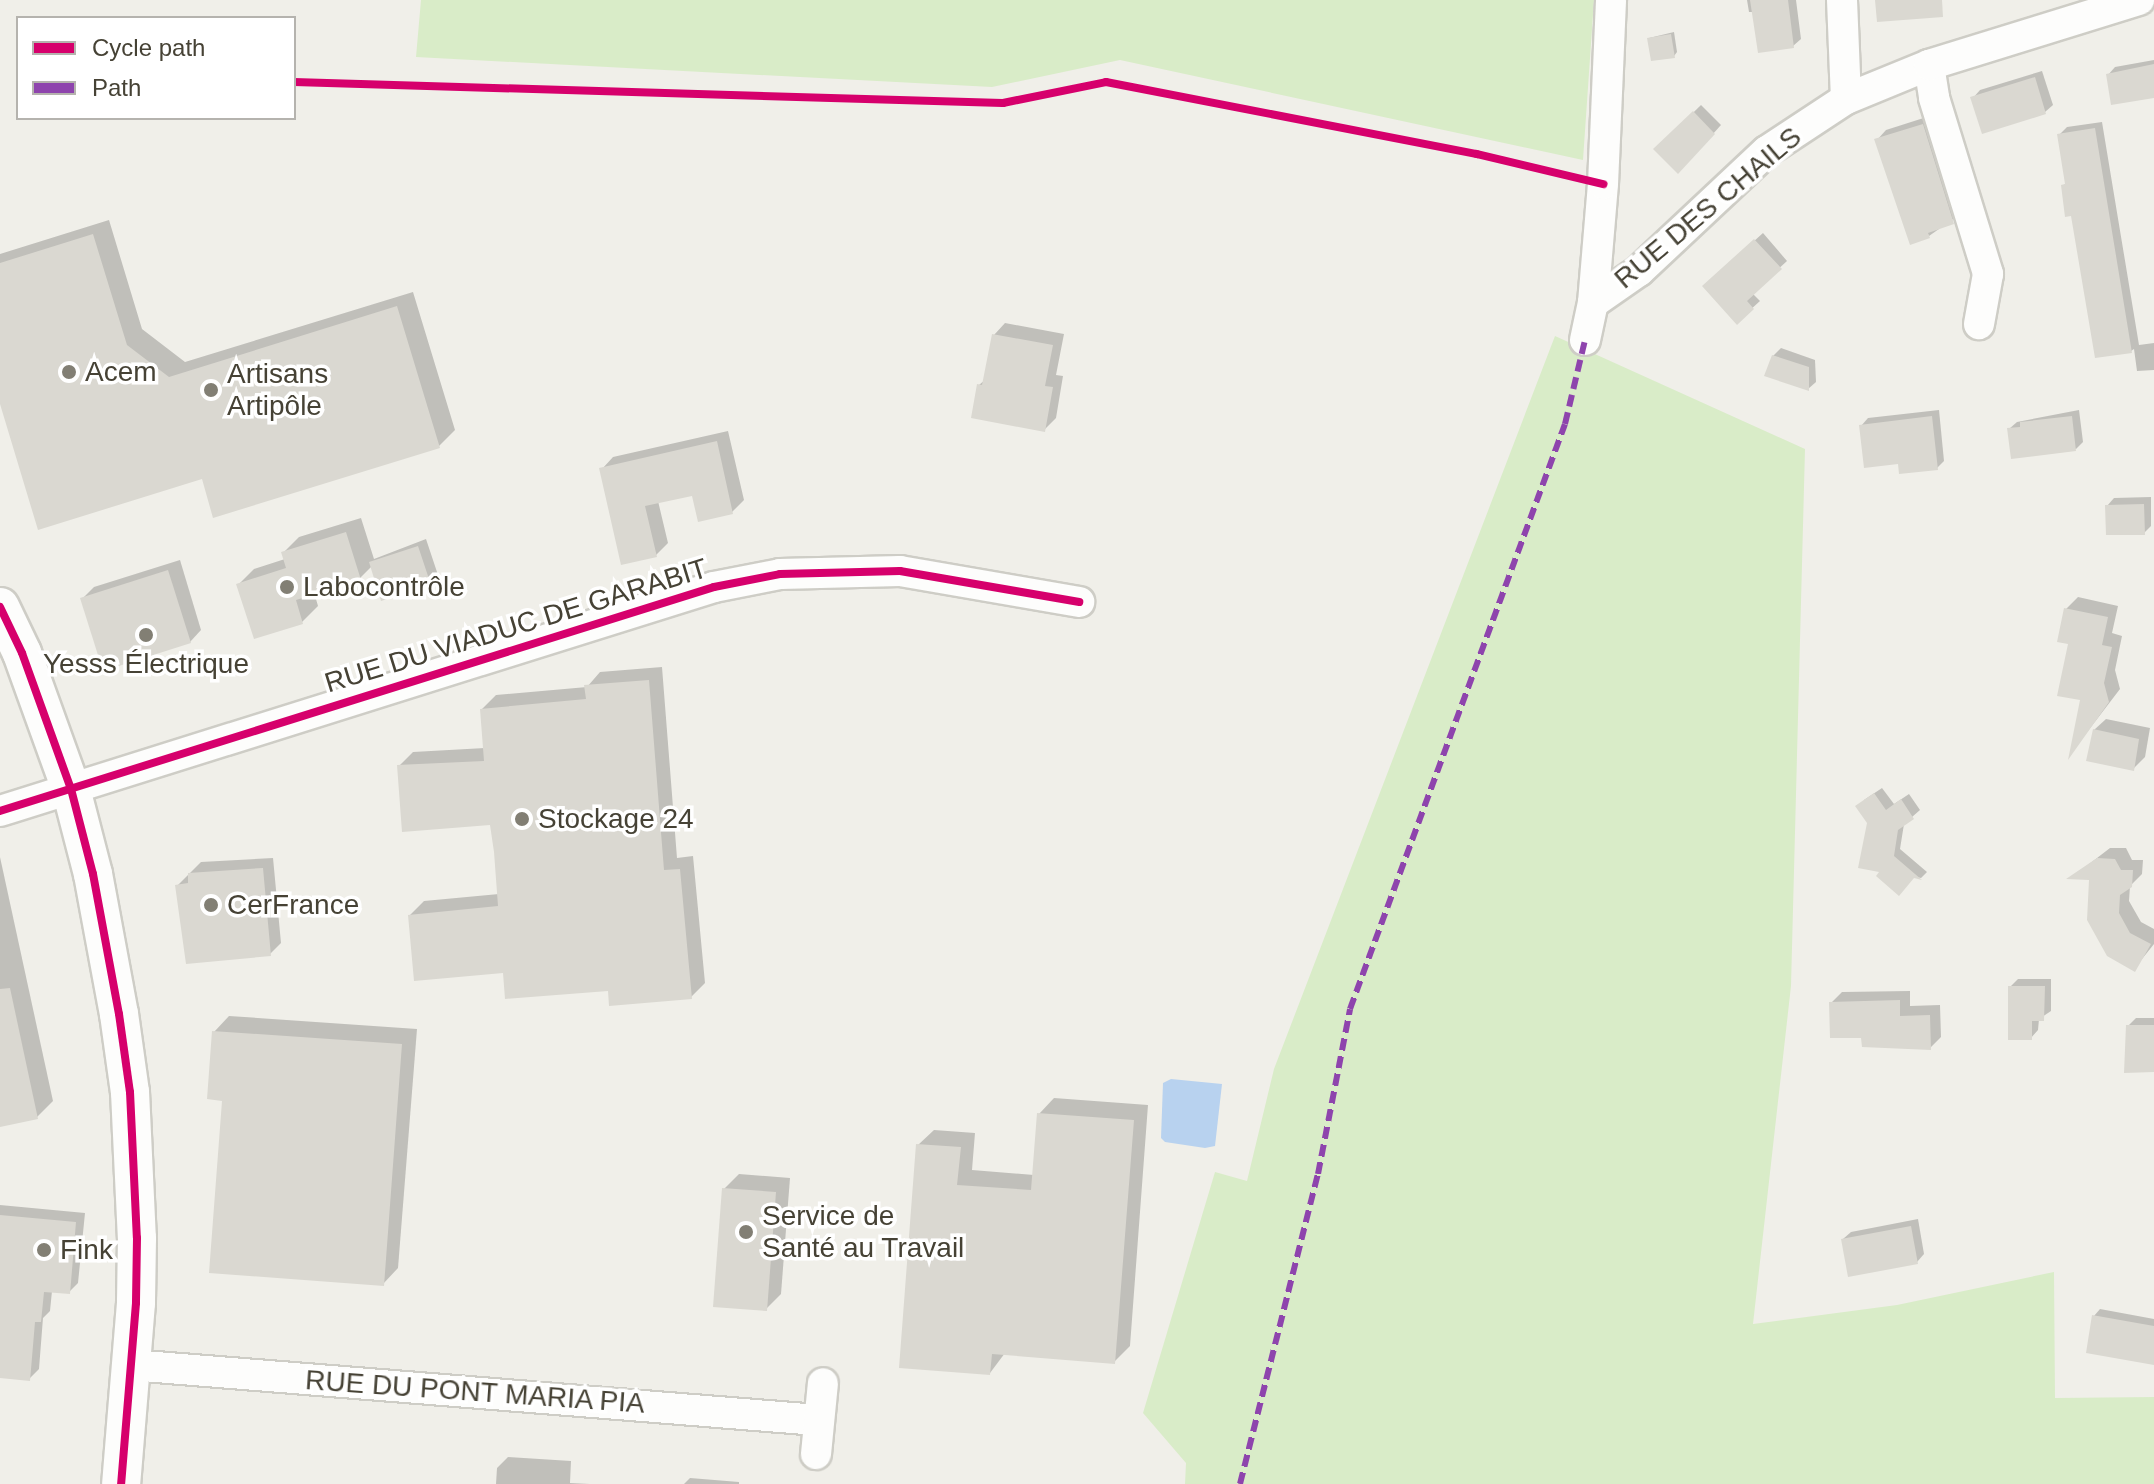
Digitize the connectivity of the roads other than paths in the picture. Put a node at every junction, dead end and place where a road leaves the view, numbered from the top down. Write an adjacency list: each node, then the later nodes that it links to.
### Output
1 (1611, 0): 6 (street)
2 (1842, 0): 5 (street)
3 (2139, 0): 4 (street, RUE DES CHAILS)
4 (1929, 65): 5 (street, RUE DES CHAILS); 7 (street)
5 (1846, 99): 6 (street, RUE DES CHAILS)
6 (1593, 303): 8 (street)
7 (1979, 324)
8 (1585, 340)
9 (1079, 602): 11 (street, RUE DU VIADUC DE GARABIT)
10 (0, 607): 11 (street)
11 (71, 789): 12 (street, RUE DU VIADUC DE GARABIT); 13 (street)
12 (0, 811)
13 (131, 1365): 15 (street, RUE DU PONT MARIA PIA); 17 (street)
14 (823, 1383): 15 (street)
15 (818, 1420): 16 (street)
16 (816, 1454)
17 (121, 1484)

